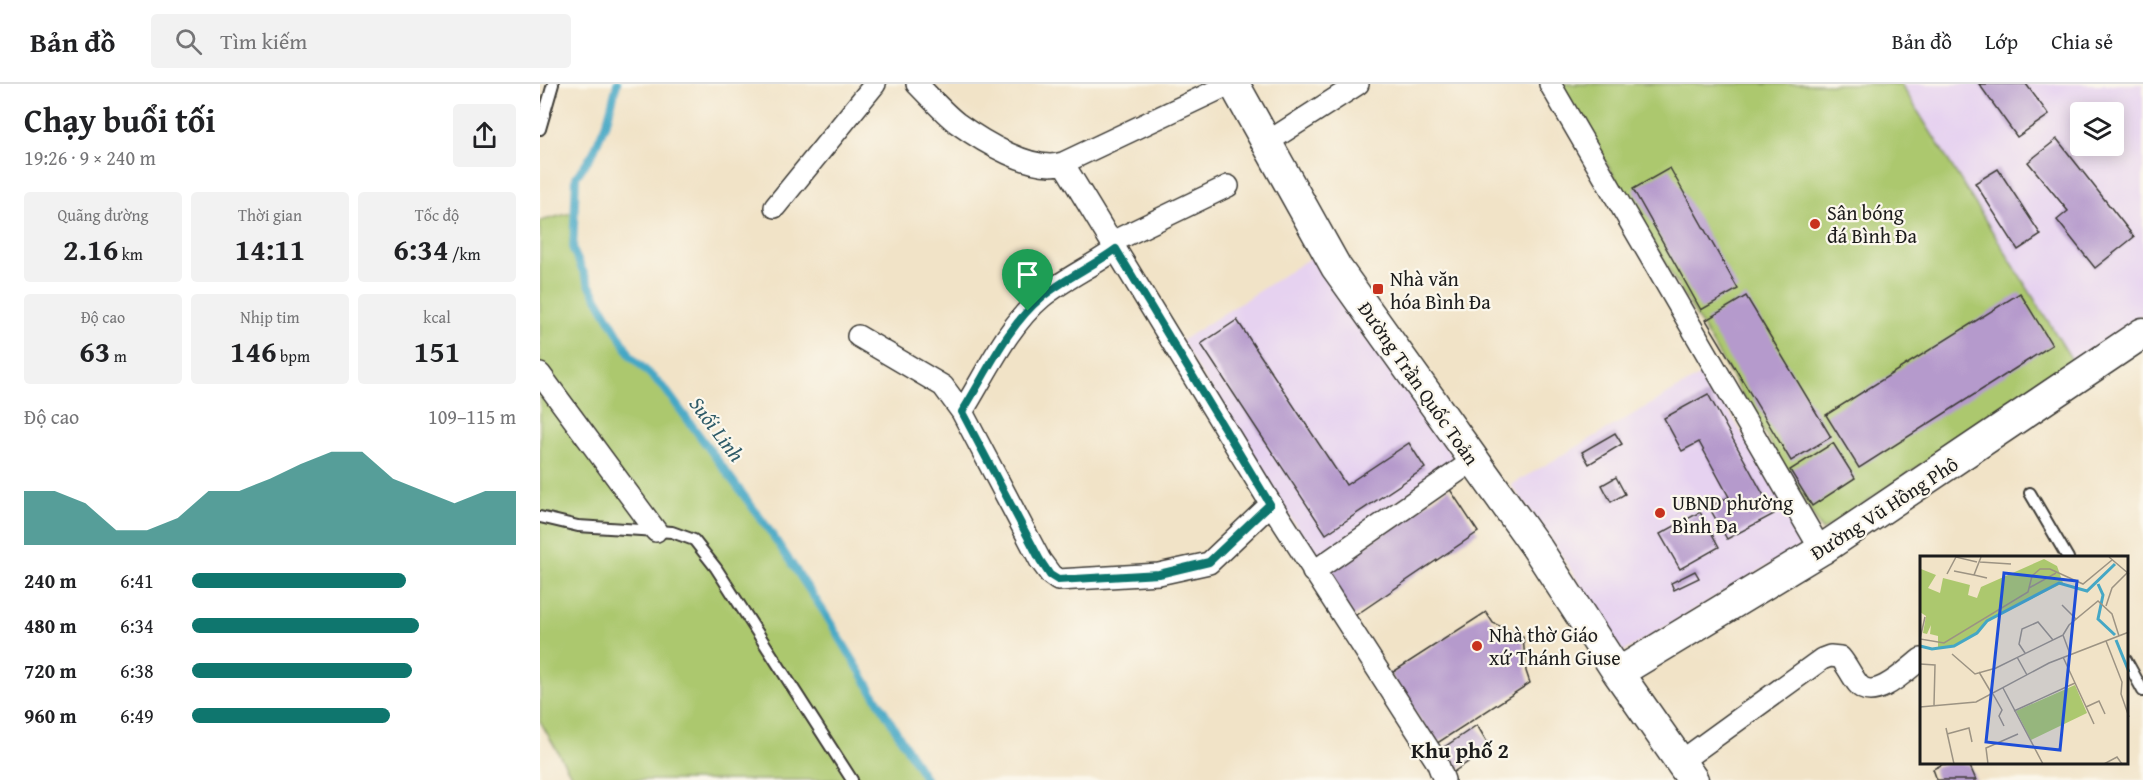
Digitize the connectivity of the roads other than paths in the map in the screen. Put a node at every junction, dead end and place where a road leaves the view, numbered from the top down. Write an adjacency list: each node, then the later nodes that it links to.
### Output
1 (553, 84): 7 (lane)
2 (875, 84): 11 (street)
3 (917, 84): 9 (street)
4 (1232, 84): 8 (main road, Đường Trần Quốc Toản); 9 (street)
5 (1358, 84): 8 (street)
6 (1550, 84): 22 (street)
7 (540, 129)
8 (1266, 143): 17 (main road, Đường Trần Quốc Toản)
9 (1063, 163): 12 (street)
10 (1228, 186): 12 (street)
11 (775, 207)
12 (1114, 245): 16 (street); 19 (street)
13 (2143, 333): 22 (main road, Đường Vũ Hồng Phô)
14 (858, 336): 16 (street)
15 (540, 374): 21 (street)
16 (962, 412): 19 (street)
17 (1474, 460): 24 (street); 27 (main road, Đường Trần Quốc Toản)
18 (2030, 493): 23 (lane)
19 (1270, 504): 24 (street)
20 (540, 517): 21 (lane)
21 (656, 531): 30 (lane)
22 (1821, 550): 27 (main road, Đường Vũ Hồng Phô)
23 (2067, 556)
24 (1313, 572): 31 (street)
25 (1920, 660): 29 (street)
26 (2128, 662): 28 (lane)
27 (1618, 673): 29 (main road, Đường Trần Quốc Toản)
28 (2143, 691)
29 (1682, 772)
30 (852, 780)
31 (1444, 780)

